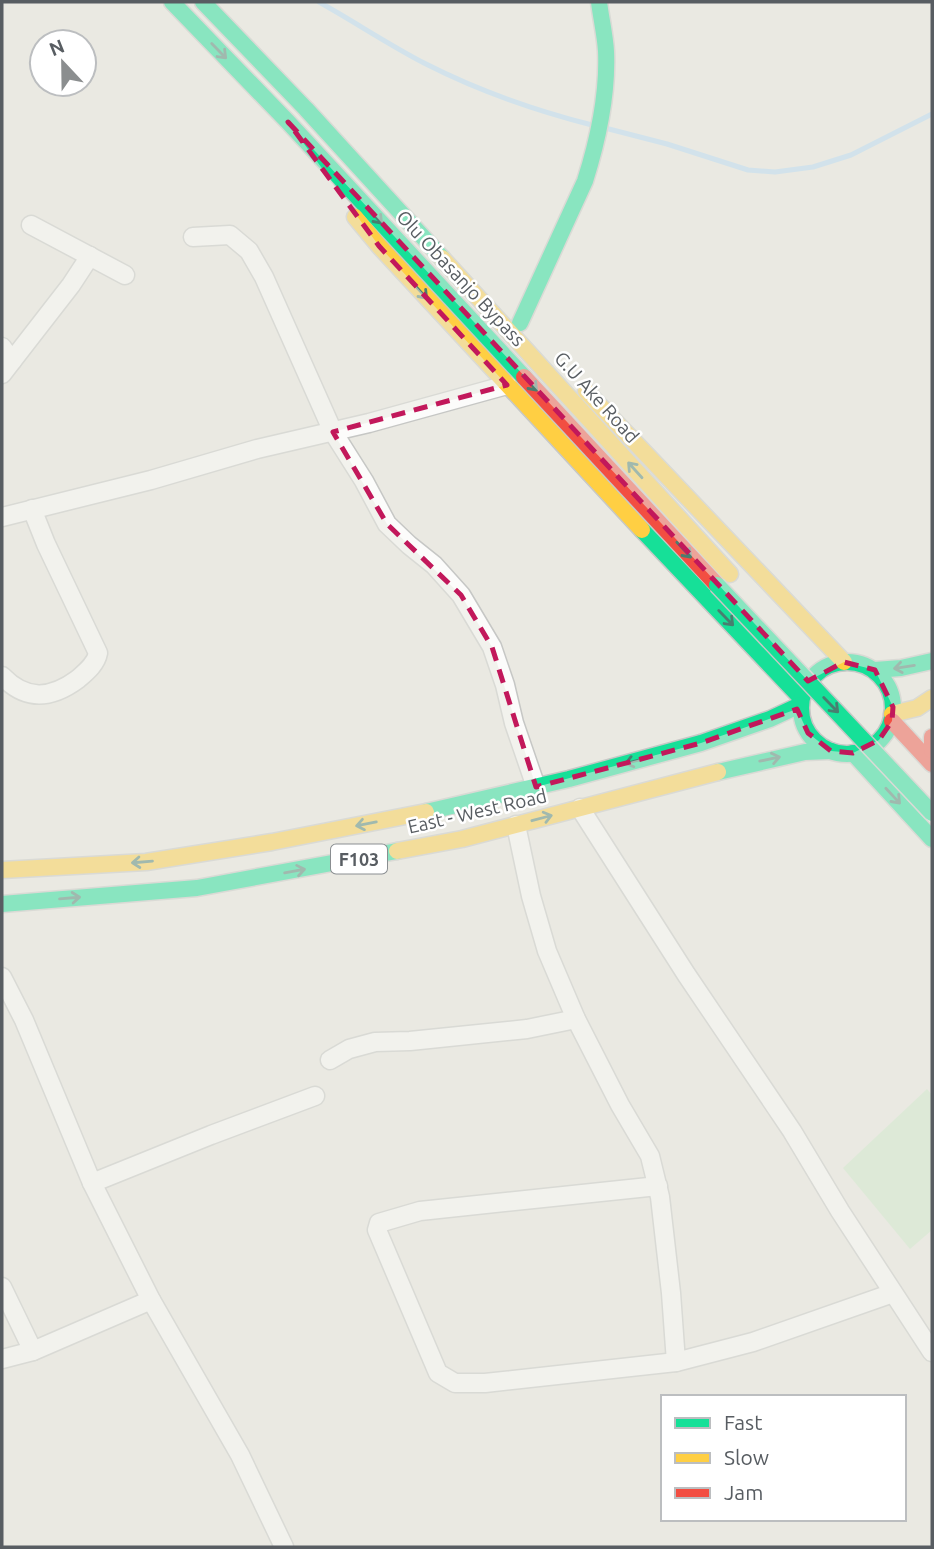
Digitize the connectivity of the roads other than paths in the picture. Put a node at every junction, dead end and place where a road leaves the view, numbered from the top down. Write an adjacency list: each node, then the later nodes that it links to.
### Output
1 (172, 2): 5 (main road, Olu Obasanjo Bypass, one-way to 5)
2 (203, 2): 4 (main road, G.U Ake Road)
3 (599, 2): 10 (main road)
4 (306, 109): 10 (main road); 16 (main road, G.U Ake Road, one-way to 4)
5 (288, 122): 12 (main road, one-way to 12); 35 (main road, Olu Obasanjo Bypass, one-way to 35, bridge)
6 (31, 225): 8 (street)
7 (193, 237): 13 (street)
8 (90, 256): 9 (street); 11 (street)
9 (125, 275)
10 (520, 323): 19 (main road)
11 (5, 361)
12 (507, 385): 13 (street); 24 (main road, one-way to 24)
13 (333, 432): 14 (street); 33 (street)
14 (32, 509): 15 (street); 21 (street)
15 (2, 517)
16 (735, 579)
17 (811, 660): 22 (main road)
18 (932, 661): 20 (main road, one-way to 20)
19 (844, 662): 20 (main road); 24 (main road)
20 (875, 670): 25 (main road)
21 (2, 676)
22 (829, 679)
23 (932, 698): 25 (main road)
24 (801, 701): 30 (main road); 33 (main road, East - West Road / F103, one-way to 33)
25 (892, 717): 31 (main road); 32 (main road)
26 (875, 728): 28 (main road)
27 (932, 737): 29 (main road)
28 (894, 748)
29 (932, 750)
30 (831, 751): 31 (main road, F103); 34 (main road, East - West Road / F103, one-way to 30)
31 (853, 753): 37 (main road, one-way to 37)
32 (932, 764)
33 (536, 787): 38 (main road, East - West Road / F103, one-way to 38)
34 (580, 808): 36 (main road, East - West Road / F103, one-way to 34); 47 (street)
35 (932, 813)
36 (516, 825): 39 (main road, East - West Road / F103, one-way to 36); 41 (street)
37 (932, 839)
38 (2, 870)
39 (2, 904)
40 (2, 978): 44 (street)
41 (576, 1019): 42 (street); 45 (street)
42 (330, 1060)
43 (315, 1096): 44 (street)
44 (92, 1183): 48 (street)
45 (657, 1186): 52 (street); 52 (street)
46 (2, 1287): 49 (street)
47 (894, 1293): 50 (street); 52 (street)
48 (151, 1300): 49 (street); 53 (street)
49 (33, 1352): 51 (street)
50 (932, 1352)
51 (2, 1359)
52 (676, 1362)
53 (284, 1547)

